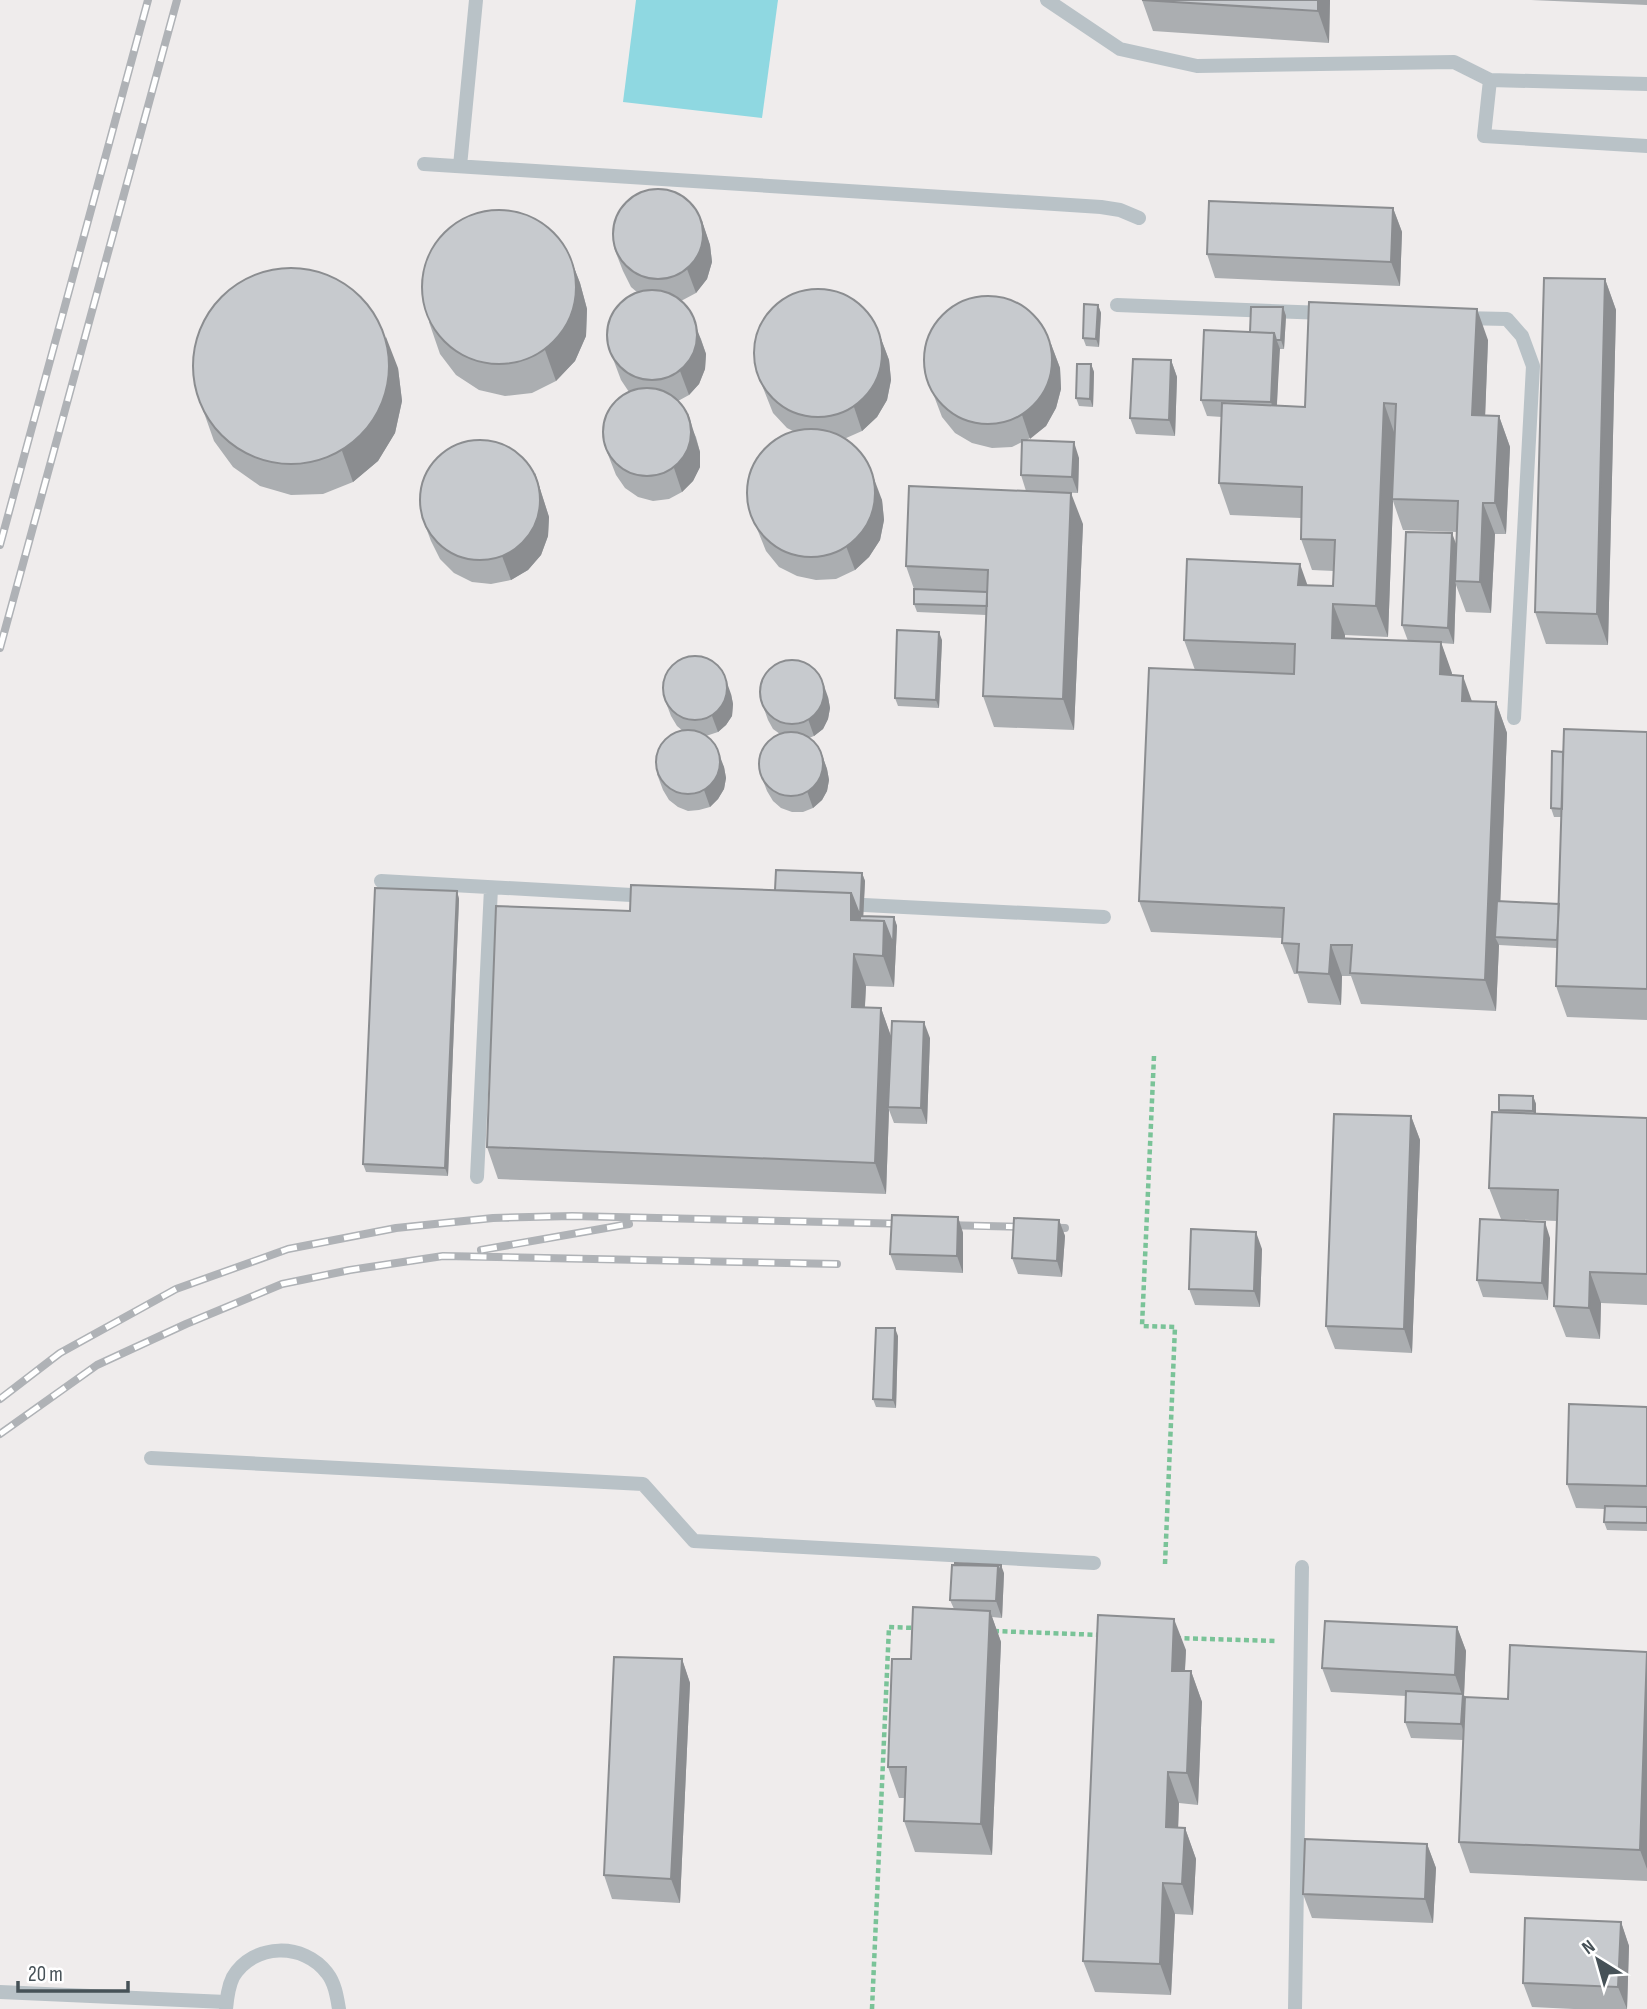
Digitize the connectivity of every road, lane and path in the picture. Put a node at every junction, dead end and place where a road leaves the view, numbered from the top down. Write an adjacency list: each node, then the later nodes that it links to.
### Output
1 (476, 0): 7 (lane)
2 (1047, 0): 3 (lane)
3 (1490, 80): 4 (lane); 5 (lane)
4 (1647, 84)
5 (1647, 146)
6 (424, 164): 7 (lane)
7 (460, 166): 8 (lane)
8 (1139, 218)
9 (1117, 306): 10 (lane)
10 (1340, 313)
11 (1451, 317): 12 (lane)
12 (1514, 718)
13 (381, 881): 14 (lane)
14 (491, 888): 15 (lane); 19 (lane)
15 (668, 897)
16 (864, 905): 17 (lane)
17 (1104, 917)
18 (1154, 1056): 22 (path)
19 (477, 1177)
20 (151, 1458): 21 (lane)
21 (1094, 1563)
22 (1164, 1564)
23 (1302, 1567): 28 (lane)
24 (916, 1628): 32 (path)
25 (985, 1631): 26 (path)
26 (1109, 1635)
27 (1164, 1637): 28 (path)
28 (1301, 1642): 33 (lane)
29 (0, 1992): 30 (lane)
30 (226, 2005): 31 (lane)
31 (339, 2009)
32 (872, 2009)
33 (1294, 2009)

